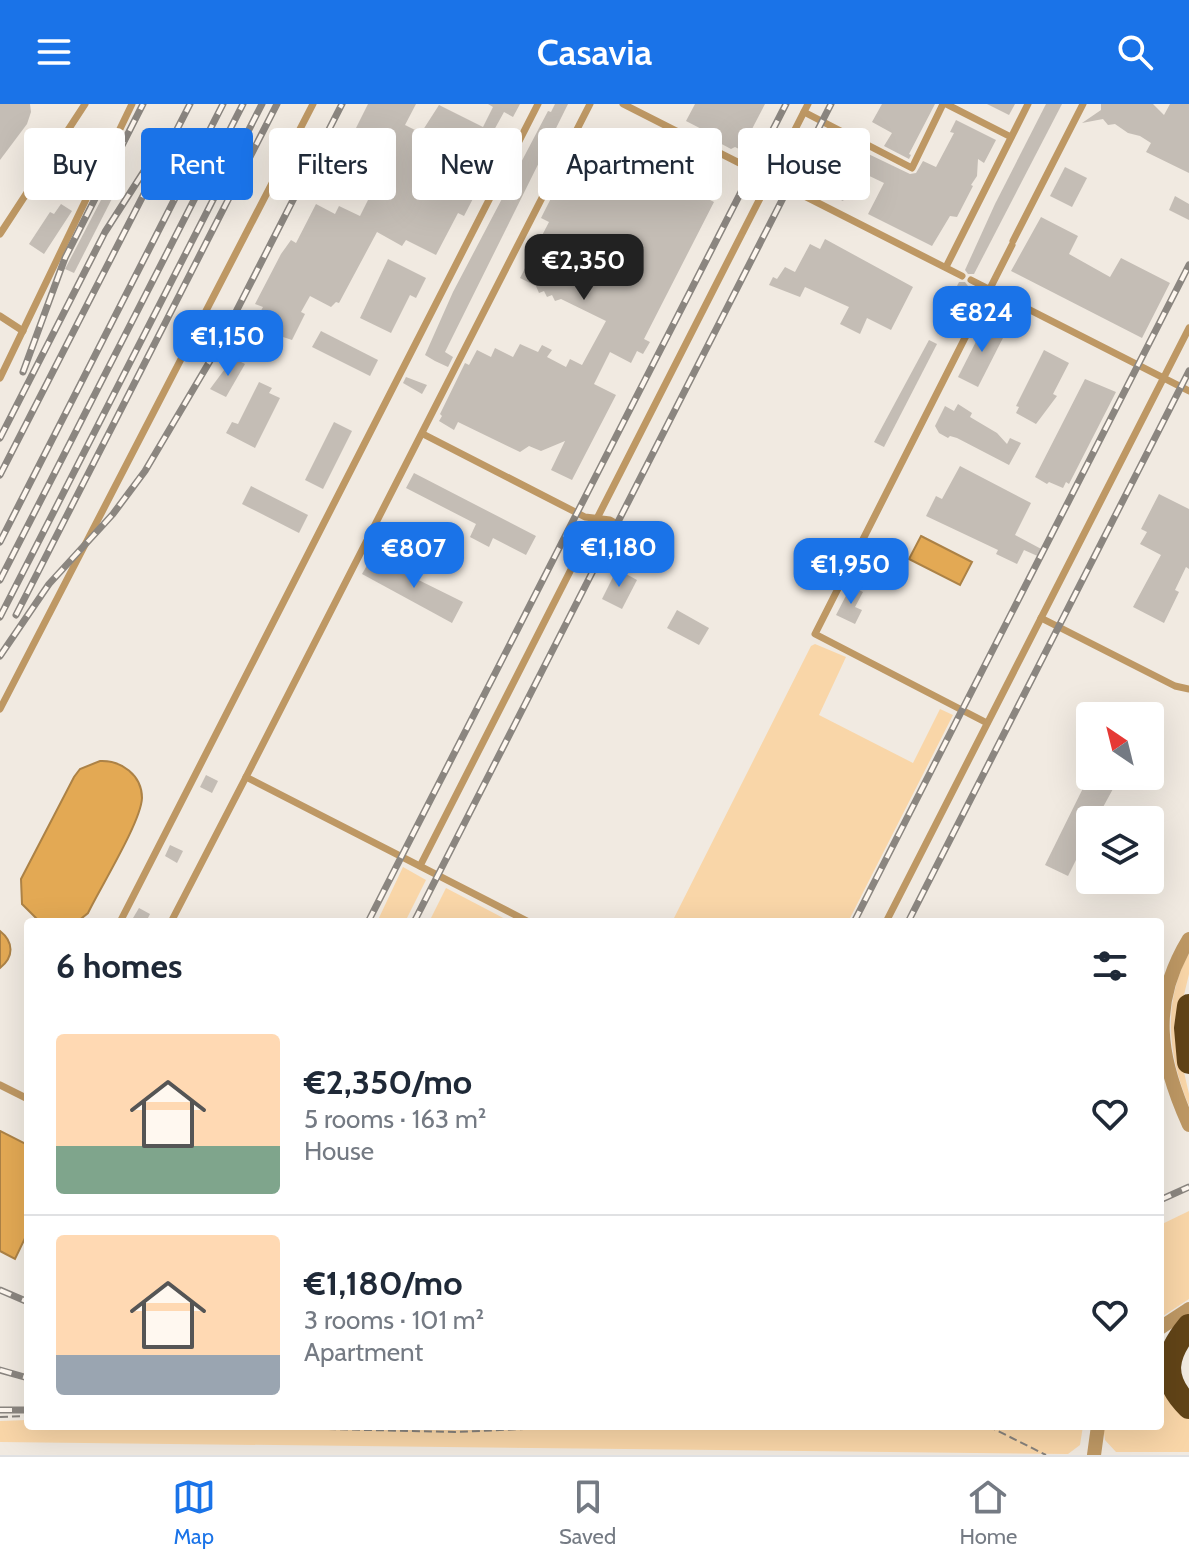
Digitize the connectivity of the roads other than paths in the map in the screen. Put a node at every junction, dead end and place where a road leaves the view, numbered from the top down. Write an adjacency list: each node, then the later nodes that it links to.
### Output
1 (85, 104): 16 (lane)
2 (131, 104): 23 (lane)
3 (313, 104): 32 (lane)
4 (538, 104): 36 (lane)
5 (590, 104): 27 (lane)
6 (623, 104): 13 (lane)
7 (945, 104): 10 (lane); 12 (lane)
8 (1028, 104): 12 (lane)
9 (1083, 104): 20 (lane)
10 (806, 108): 11 (lane)
11 (796, 128)
12 (1011, 137): 17 (lane)
13 (738, 162)
14 (759, 200): 28 (lane)
15 (814, 200): 17 (lane)
16 (0, 234)
17 (946, 267): 18 (lane)
18 (962, 276)
19 (971, 280): 20 (lane)
20 (989, 290): 25 (lane); 33 (lane)
21 (0, 316): 23 (lane)
22 (1189, 328): 25 (lane)
23 (23, 331): 24 (lane)
24 (0, 378)
25 (1163, 380): 26 (lane); 30 (lane)
26 (1189, 391)
27 (423, 434): 28 (lane); 34 (lane)
28 (597, 519): 29 (lane); 35 (lane)
29 (666, 552)
30 (1041, 618): 31 (lane); 33 (lane)
31 (1189, 689)
32 (0, 709)
33 (987, 723): 39 (lane)
34 (246, 777): 35 (lane); 37 (lane)
35 (420, 866): 38 (lane)
36 (122, 918)
37 (173, 918)
38 (521, 918)
39 (888, 918)
40 (1189, 939): 41 (street)
41 (1164, 997)
42 (1189, 1006): 44 (highway)
43 (1164, 1053): 47 (street)
44 (1189, 1062)
45 (0, 1085): 46 (lane)
46 (24, 1097)
47 (1189, 1125)
48 (1189, 1309): 50 (street)
49 (1189, 1323): 51 (street); 52 (highway)
50 (1164, 1325)
51 (1164, 1337)
52 (1189, 1407)
53 (1090, 1430): 55 (street)
54 (1097, 1430): 55 (street)
55 (1093, 1455)

